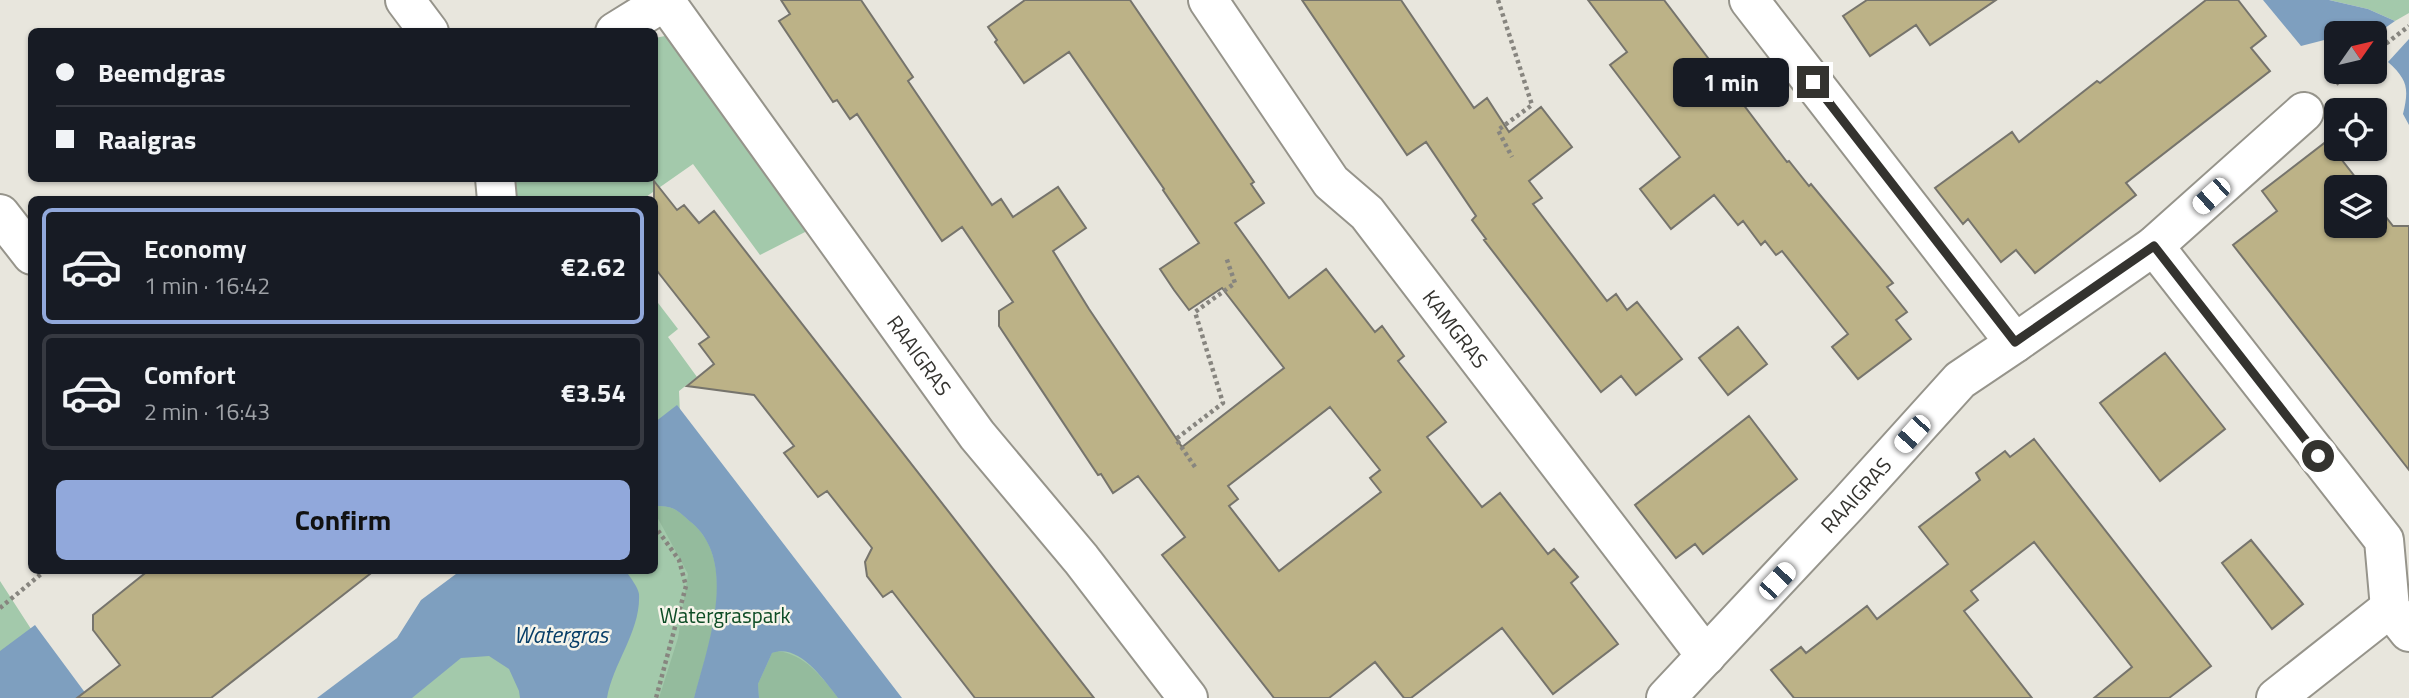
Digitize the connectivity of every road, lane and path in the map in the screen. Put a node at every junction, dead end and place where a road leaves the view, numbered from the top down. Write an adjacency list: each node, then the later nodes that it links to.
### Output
1 (405, 0): 7 (street)
2 (665, 0): 8 (street, RAAIGRAS); 24 (street, RAAIGRAS)
3 (1208, 0): 22 (street, KAMGRAS)
4 (1498, 0): 11 (path)
5 (1749, 0): 16 (street)
6 (2409, 26): 9 (path)
7 (426, 28)
8 (621, 28)
9 (2387, 43)
10 (2304, 113): 13 (street, RAAIGRAS)
11 (1513, 157)
12 (0, 214): 14 (street)
13 (2154, 246): 16 (street, RAAIGRAS); 21 (street)
14 (28, 250)
15 (1226, 257): 17 (path)
16 (2015, 342): 22 (street, RAAIGRAS)
17 (1195, 467)
18 (658, 530): 23 (path)
19 (41, 574): 20 (path)
20 (0, 608)
21 (2400, 620): 26 (street)
22 (1706, 656): 25 (street, RAAIGRAS)
23 (656, 698)
24 (1188, 698)
25 (1666, 698)
26 (2276, 698)

